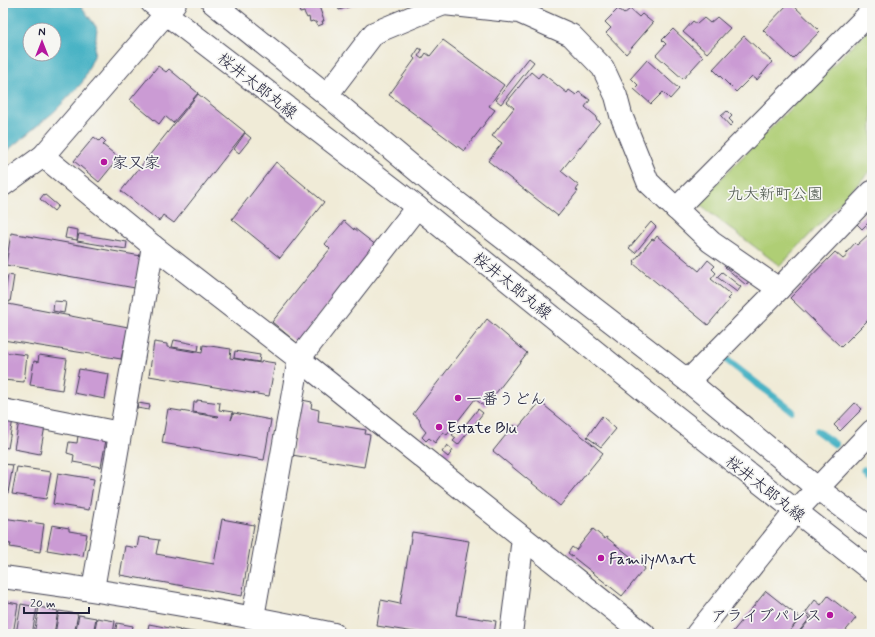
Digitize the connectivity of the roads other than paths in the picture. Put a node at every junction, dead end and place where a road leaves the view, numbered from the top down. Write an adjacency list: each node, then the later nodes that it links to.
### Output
1 (213, 3): 5 (street, 桜井太郎丸線)
2 (445, 3): 5 (street); 10 (street)
3 (164, 7): 6 (street); 9 (street, 桜井太郎丸線)
4 (872, 11): 10 (street)
5 (327, 95): 14 (street, 桜井太郎丸線)
6 (43, 156): 7 (street); 11 (street)
7 (3, 184)
8 (872, 192): 12 (street)
9 (417, 207): 13 (street); 19 (street, 桜井太郎丸線)
10 (676, 209): 12 (street)
11 (153, 246): 13 (street); 17 (street)
12 (778, 289): 14 (street)
13 (298, 359): 21 (street); 25 (street)
14 (688, 381): 18 (street, 桜井太郎丸線)
15 (3, 410): 17 (street)
16 (872, 431): 18 (street)
17 (120, 433): 24 (street)
18 (817, 488): 19 (street); 20 (street, 桜井太郎丸線)
19 (796, 511): 22 (street, 桜井太郎丸線); 29 (street)
20 (872, 529)
21 (523, 538): 27 (street); 28 (street)
22 (872, 571)
23 (3, 577): 24 (street)
24 (93, 589): 25 (street)
25 (253, 617): 26 (street)
26 (334, 634)
27 (511, 634)
28 (644, 634)
29 (697, 634)

